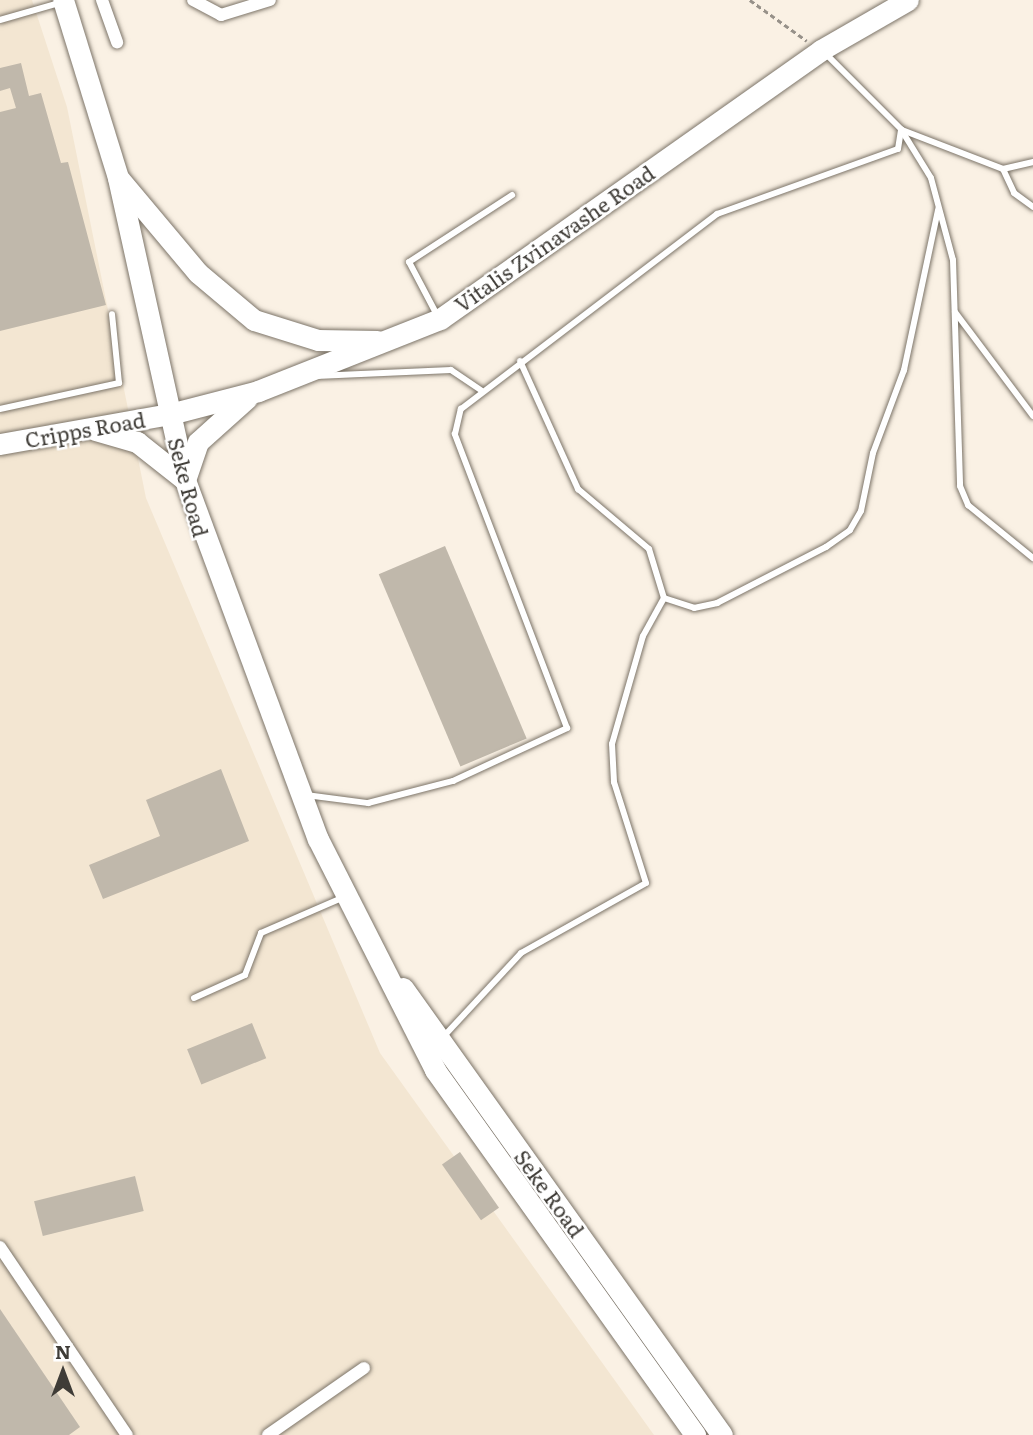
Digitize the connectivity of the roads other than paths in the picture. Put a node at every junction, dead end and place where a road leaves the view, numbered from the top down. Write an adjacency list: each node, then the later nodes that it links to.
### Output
1 (102, 0): 7 (street)
2 (192, 0): 3 (street)
3 (270, 0)
4 (908, 0): 8 (main road, Vitalis Zvinavashe Road)
5 (63, 1): 6 (lane); 12 (main road, Seke Road)
6 (0, 20)
7 (117, 42)
8 (821, 50): 9 (lane); 18 (main road, Vitalis Zvinavashe Road)
9 (901, 129): 11 (lane); 15 (lane); 20 (lane)
10 (1033, 162): 11 (lane)
11 (1003, 169): 14 (lane)
12 (118, 178): 19 (main road); 25 (main road, Seke Road)
13 (513, 195): 18 (lane)
14 (1033, 207)
15 (938, 209): 16 (lane); 31 (lane)
16 (954, 310): 26 (lane); 30 (lane)
17 (112, 314): 24 (lane)
18 (440, 319): 19 (main road, Vitalis Zvinavashe Road)
19 (390, 341): 21 (main road, Vitalis Zvinavashe Road)
20 (520, 361): 22 (lane); 31 (lane)
21 (305, 376): 22 (lane); 23 (main road, Vitalis Zvinavashe Road)
22 (481, 390): 32 (lane)
23 (258, 391): 25 (main road, Vitalis Zvinavashe Road); 29 (main road)
24 (0, 409)
25 (170, 414): 27 (main road, Cripps Road); 29 (main road, Seke Road)
26 (1033, 416)
27 (90, 428): 28 (main road, Cripps Road); 29 (main road)
28 (0, 444)
29 (185, 480): 32 (main road, Seke Road)
30 (1033, 558)
31 (664, 598): 36 (lane)
32 (300, 794): 33 (main road, Seke Road)
33 (347, 895): 34 (main road, Seke Road); 35 (lane)
34 (376, 953): 36 (main road, Seke Road); 41 (main road, Seke Road)
35 (194, 998)
36 (442, 1037): 42 (main road, Seke Road)
37 (0, 1247): 39 (street)
38 (364, 1368): 40 (street)
39 (127, 1435)
40 (268, 1435)
41 (695, 1435)
42 (722, 1435)

